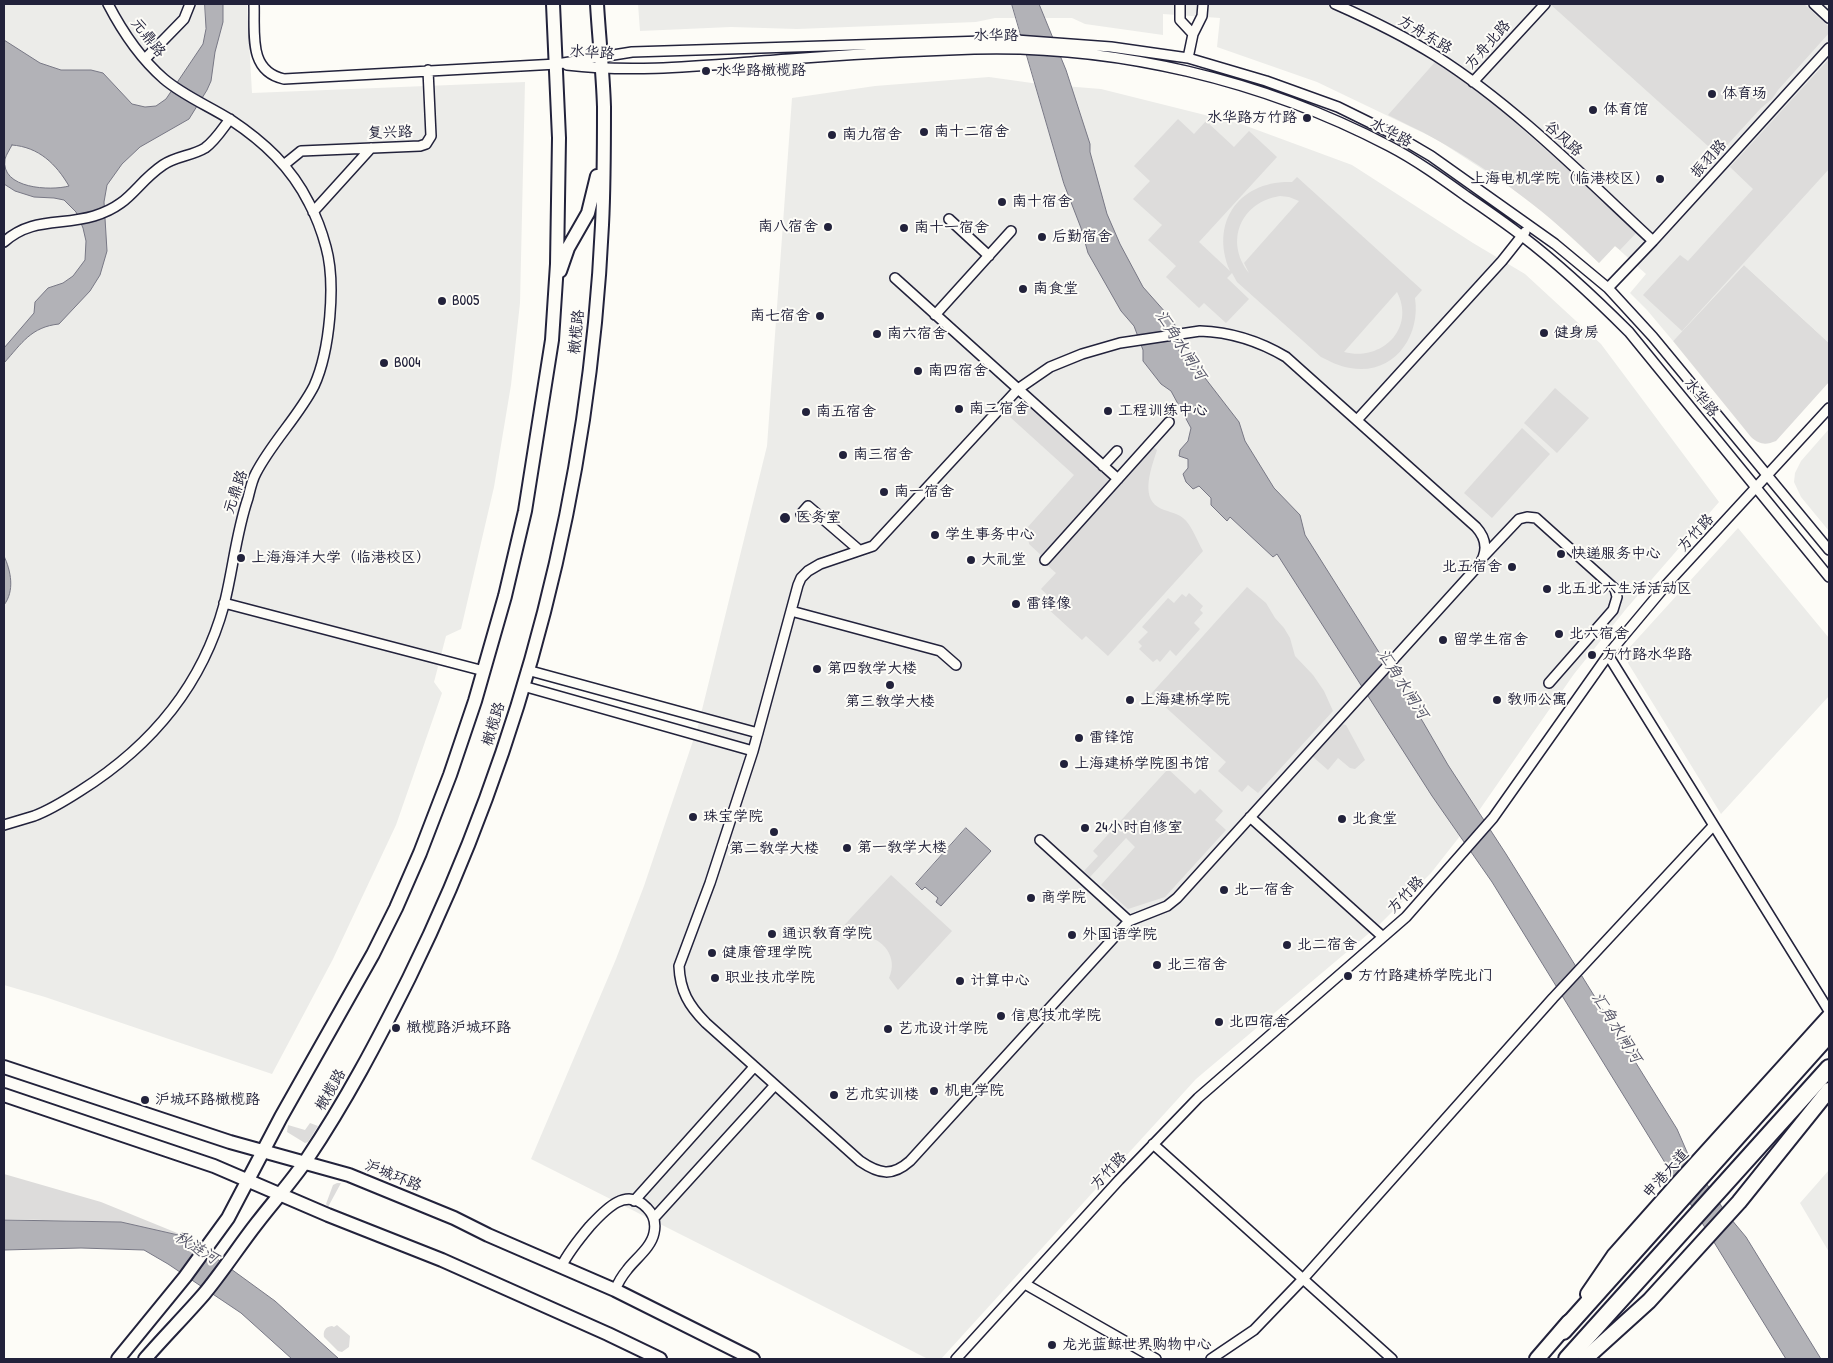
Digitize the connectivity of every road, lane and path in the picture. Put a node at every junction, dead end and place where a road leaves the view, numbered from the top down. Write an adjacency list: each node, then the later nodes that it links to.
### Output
1 (108, 4): 15 (street, 元鼎路)
2 (190, 4): 15 (street)
3 (254, 4): 18 (street, 水华路)
4 (553, 4): 17 (main road, 橄榄路)
5 (596, 4): 16 (main road, 橄榄路)
6 (1180, 4): 12 (street)
7 (1203, 4): 12 (street)
8 (1334, 4): 19 (street, 方舟东路)
9 (1545, 4): 19 (street, 方舟北路)
10 (1814, 4): 11 (street)
11 (1829, 18)
12 (1192, 34): 14 (street)
13 (1829, 48): 29 (street, 振羽路)
14 (1188, 58): 16 (street, 水华路); 26 (street, 水华路)
15 (145, 59): 20 (street, 元鼎路)
16 (601, 63): 17 (street, 水华路); 22 (main road, 橄榄路); 28 (street, 水华路)
17 (557, 64): 18 (street, 水华路); 33 (main road, 橄榄路)
18 (428, 70): 21 (street, 复兴路)
19 (1473, 82): 29 (street, 谷风路)
20 (230, 120): 23 (street, 元鼎路); 30 (street)
21 (371, 148): 23 (street, 复兴路); 24 (street)
22 (603, 148): 33 (main road); 55 (main road, 橄榄路)
23 (285, 164): 24 (street, 元鼎路)
24 (313, 212): 51 (street, 元鼎路)
25 (948, 219): 31 (street)
26 (1532, 226): 28 (street); 34 (street, 水华路)
27 (1011, 231): 31 (street)
28 (1522, 235): 38 (street); 44 (street, 水华路)
29 (1653, 241): 34 (street, 振羽路)
30 (4, 242)
31 (989, 256): 35 (street)
32 (894, 278): 35 (street)
33 (555, 283): 56 (main road, 橄榄路)
34 (1608, 288): 42 (street, 水华路)
35 (935, 315): 36 (street)
36 (1018, 389): 38 (street); 41 (street); 46 (street)
37 (1829, 408): 42 (street, 方竹路)
38 (1357, 420): 48 (street)
39 (1169, 422): 43 (street)
40 (1117, 451): 41 (street)
41 (1103, 466): 43 (street)
42 (1768, 476): 44 (street, 方竹路); 47 (street, 水华路)
43 (1118, 479): 49 (street)
44 (1756, 488): 50 (street, 水华路); 53 (street, 方竹路)
45 (801, 514): 46 (street)
46 (859, 550): 52 (street)
47 (1829, 550)
48 (1484, 556): 57 (street); 63 (street)
49 (1045, 560)
50 (1829, 577)
51 (224, 603): 56 (street); 64 (street, 元鼎路)
52 (791, 611): 54 (street); 61 (street)
53 (1608, 655): 65 (street); 68 (street, 方竹路)
54 (956, 666)
55 (527, 670): 58 (main road, 橄榄路); 59 (street)
56 (484, 671): 79 (main road, 橄榄路)
57 (1549, 683)
58 (523, 686): 60 (street); 80 (main road, 橄榄路)
59 (696, 716): 60 (street); 61 (street)
60 (692, 733): 62 (street)
61 (758, 733): 62 (street)
62 (754, 751): 73 (street)
63 (1250, 818): 67 (street); 68 (street)
64 (4, 825)
65 (1714, 826): 69 (street); 86 (street)
66 (1040, 840): 67 (street)
67 (1129, 921): 75 (street)
68 (1383, 937): 78 (street, 方竹路)
69 (1829, 1011)
70 (1829, 1017): 89 (main road, 申港大道)
71 (1829, 1034): 89 (highway)
72 (4, 1067): 79 (main road, 沪城环路)
73 (754, 1067): 75 (street); 83 (street)
74 (1829, 1068): 99 (highway)
75 (775, 1085): 84 (street)
76 (1829, 1090): 100 (main road)
77 (4, 1095): 81 (main road)
78 (1153, 1144): 86 (street); 87 (street, 方竹路)
79 (263, 1152): 80 (main road, 沪城环路); 81 (main road, 橄榄路)
80 (305, 1162): 82 (main road, 橄榄路); 85 (main road, 沪城环路)
81 (248, 1180): 82 (main road); 90 (main road, 橄榄路)
82 (280, 1193): 91 (main road, 橄榄路); 92 (main road)
83 (634, 1200): 84 (street); 85 (street)
84 (654, 1218): 88 (street)
85 (561, 1267): 88 (main road, 沪城环路)
86 (1303, 1279): 96 (street); 97 (street)
87 (1025, 1284): 94 (street, 方竹路); 95 (street)
88 (615, 1290): 93 (main road, 沪城环路)
89 (1563, 1331): 98 (main road, 申港大道)
90 (118, 1359)
91 (145, 1359)
92 (660, 1359)
93 (753, 1359)
94 (956, 1359)
95 (1156, 1359)
96 (1211, 1359)
97 (1392, 1359)
98 (1537, 1359)
99 (1567, 1359)
100 (1585, 1359)

